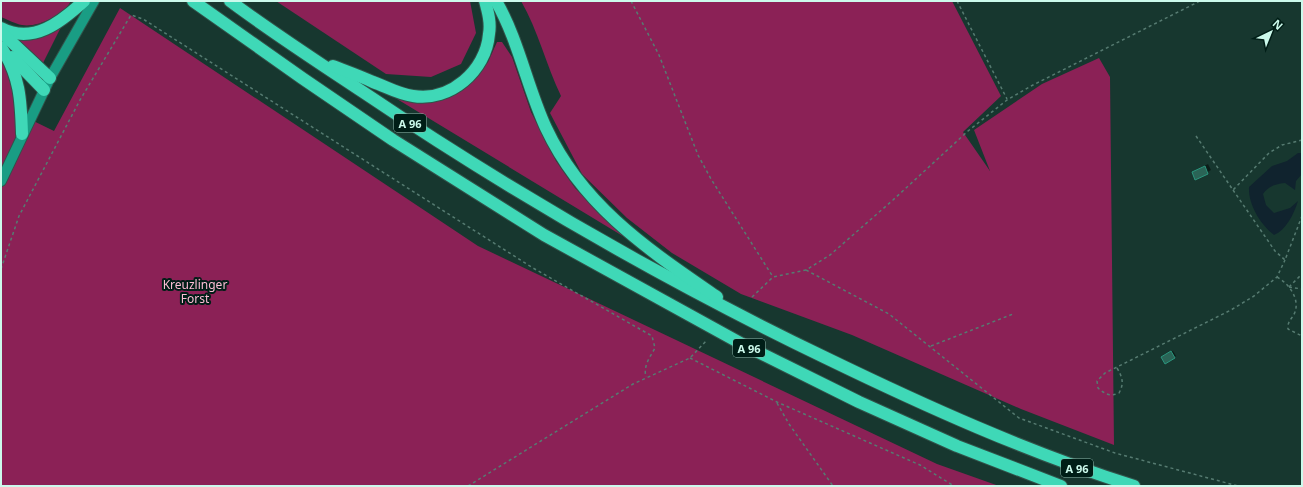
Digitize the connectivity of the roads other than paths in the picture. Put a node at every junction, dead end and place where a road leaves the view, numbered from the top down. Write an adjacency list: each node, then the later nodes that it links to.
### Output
1 (84, 1): 7 (highway)
2 (94, 1): 11 (main road)
3 (193, 1): 16 (highway, A 96)
4 (230, 1): 10 (highway, A 96)
5 (485, 1): 10 (highway)
6 (496, 1): 15 (highway)
7 (1, 28)
8 (1, 32): 11 (highway)
9 (1, 46): 12 (highway); 13 (highway)
10 (311, 57): 15 (highway, A 96)
11 (50, 78): 12 (main road)
12 (44, 90): 13 (main road)
13 (22, 134): 14 (main road)
14 (1, 181)
15 (758, 325): 17 (highway, A 96)
16 (1061, 486)
17 (1134, 486)

